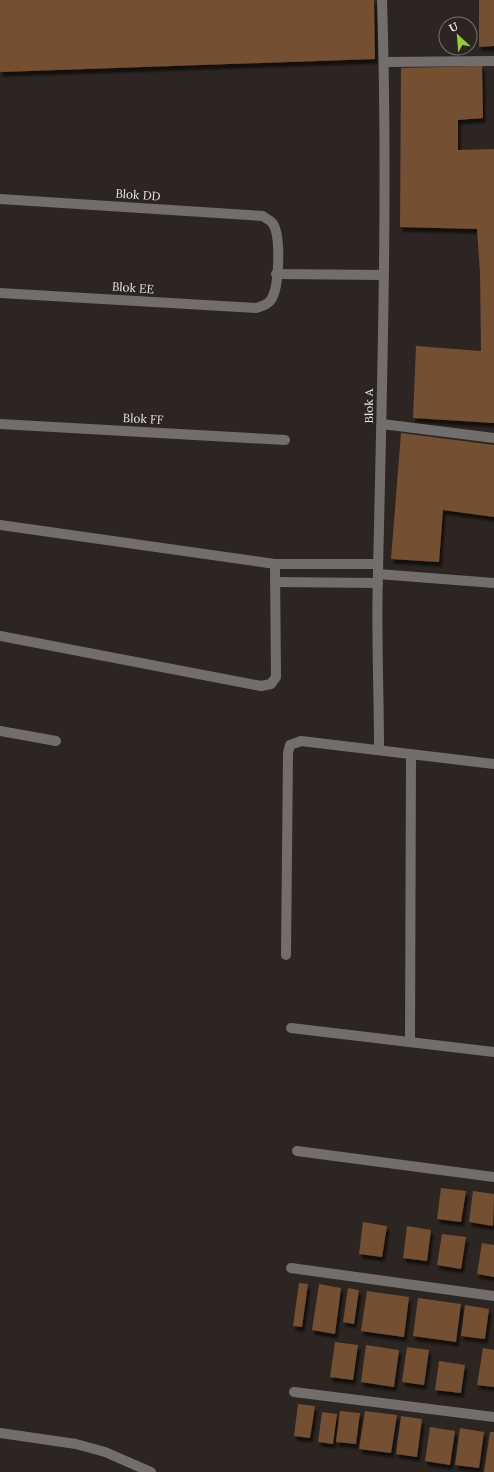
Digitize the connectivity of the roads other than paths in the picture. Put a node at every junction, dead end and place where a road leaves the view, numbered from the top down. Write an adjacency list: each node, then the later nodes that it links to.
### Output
1 (382, 0): 3 (street, Blok A)
2 (494, 61): 3 (street)
3 (384, 62): 6 (street, Blok A)
4 (0, 199): 5 (street, Blok DD)
5 (276, 274): 6 (street); 7 (street, Blok EE)
6 (383, 275): 9 (street, Blok A)
7 (0, 293)
8 (0, 424): 11 (street, Blok FF)
9 (382, 424): 10 (street); 14 (street, Blok A)
10 (494, 438)
11 (285, 440)
12 (0, 525): 13 (street)
13 (275, 564): 14 (street); 16 (street)
14 (378, 564): 15 (street, Blok A)
15 (378, 579): 16 (street); 17 (street); 21 (street, Blok A)
16 (275, 582): 18 (street)
17 (494, 583)
18 (0, 636)
19 (0, 730): 20 (street)
20 (56, 741)
21 (379, 749): 22 (street); 24 (street)
22 (411, 754): 23 (street); 26 (street)
23 (494, 764)
24 (286, 955)
25 (290, 1028): 26 (street)
26 (410, 1042): 27 (street)
27 (494, 1052)
28 (297, 1151): 29 (street)
29 (494, 1177)
30 (291, 1268): 31 (street)
31 (494, 1296)
32 (294, 1392): 33 (street)
33 (494, 1417)
34 (0, 1432): 35 (street)
35 (151, 1472)

